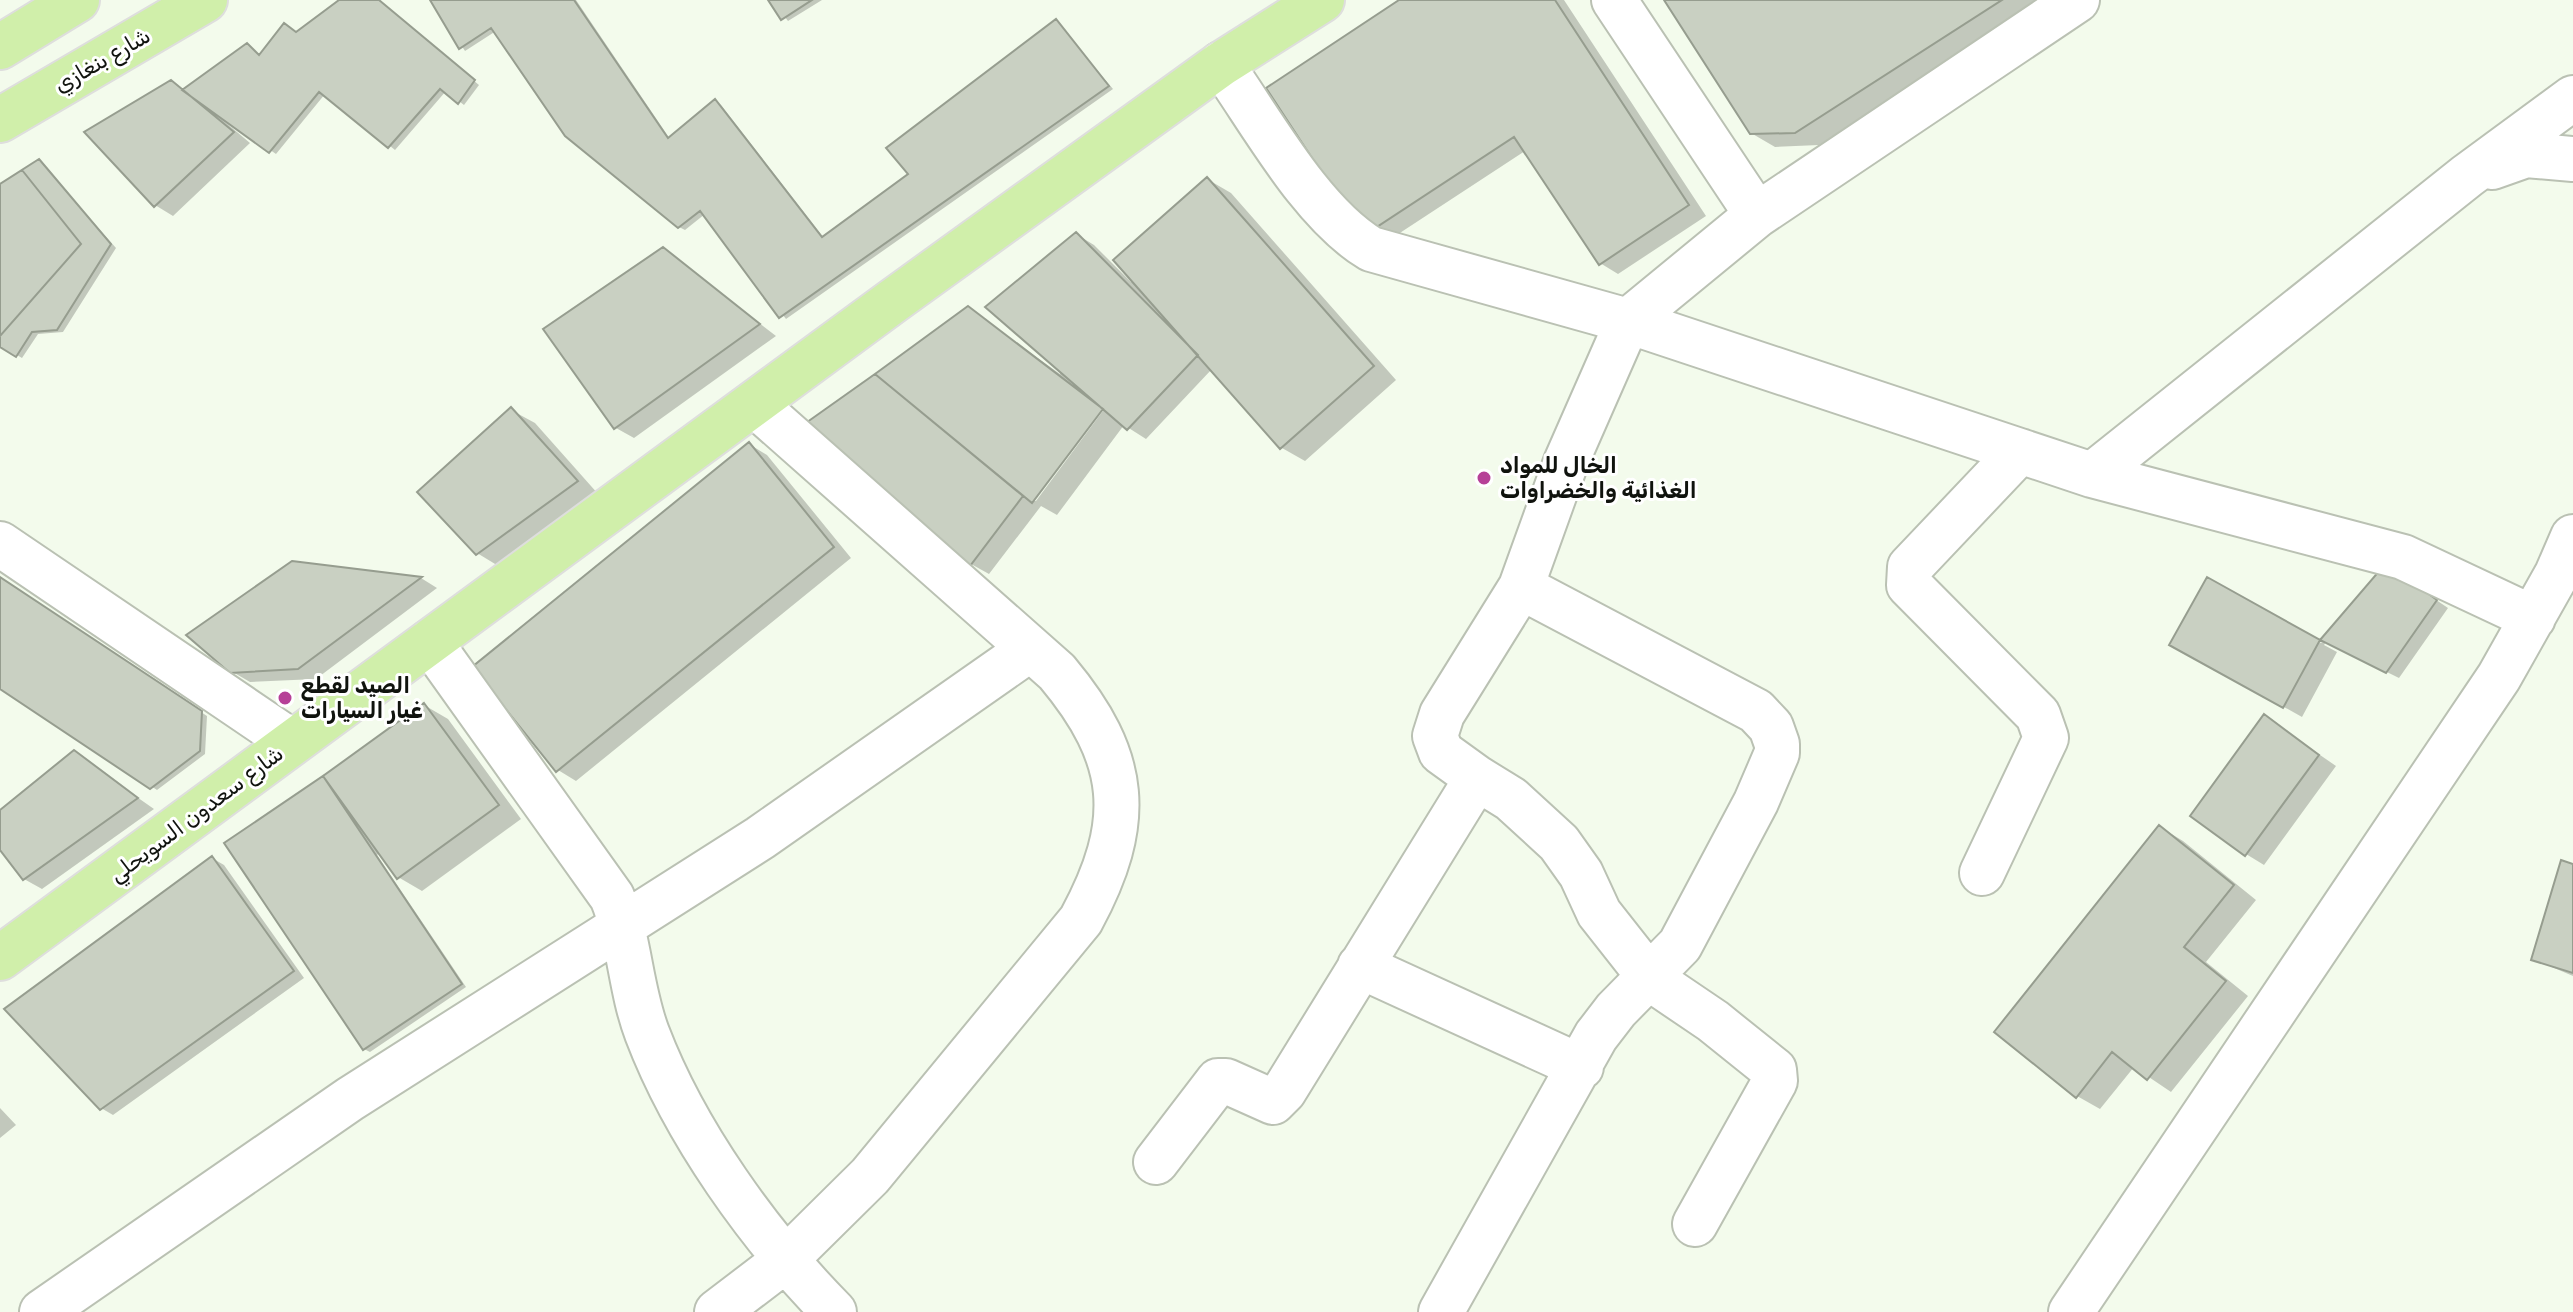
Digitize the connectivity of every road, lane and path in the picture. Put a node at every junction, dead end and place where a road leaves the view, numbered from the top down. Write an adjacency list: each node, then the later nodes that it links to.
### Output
1 (77, 0): 6 (main road)
2 (205, 0): 9 (main road, شارع بنغازي)
3 (1322, 0): 7 (main road)
4 (1614, 0): 12 (street)
5 (2077, 0): 12 (street)
6 (0, 47)
7 (1221, 64): 13 (street); 14 (main road, شارع سعدون السويحلي)
8 (2573, 98): 11 (street)
9 (0, 120)
10 (2573, 159): 11 (street)
11 (2467, 176): 16 (street)
12 (1757, 215): 13 (street)
13 (1628, 321): 15 (street); 19 (street)
14 (754, 404): 21 (main road, شارع سعدون السويحلي); 22 (street)
15 (2020, 451): 16 (street); 25 (street)
16 (2092, 475): 20 (street)
17 (0, 544): 23 (street)
18 (2568, 564): 20 (street)
19 (1521, 587): 24 (street); 29 (street)
20 (2533, 618): 38 (street)
21 (430, 642): 23 (main road, شارع سعدون السويحلي); 26 (street)
22 (1030, 649): 26 (street); 33 (street)
23 (292, 742): 27 (main road, شارع سعدون السويحلي)
24 (1477, 778): 28 (street); 29 (street)
25 (1982, 873)
26 (623, 923): 33 (street); 34 (street)
27 (0, 958)
28 (1360, 966): 30 (street); 31 (street)
29 (1651, 979): 30 (street); 32 (street)
30 (1581, 1067): 37 (street)
31 (1156, 1162)
32 (1695, 1224)
33 (784, 1261): 35 (street); 36 (street)
34 (42, 1312)
35 (717, 1312)
36 (834, 1312)
37 (1441, 1312)
38 (2071, 1312)

